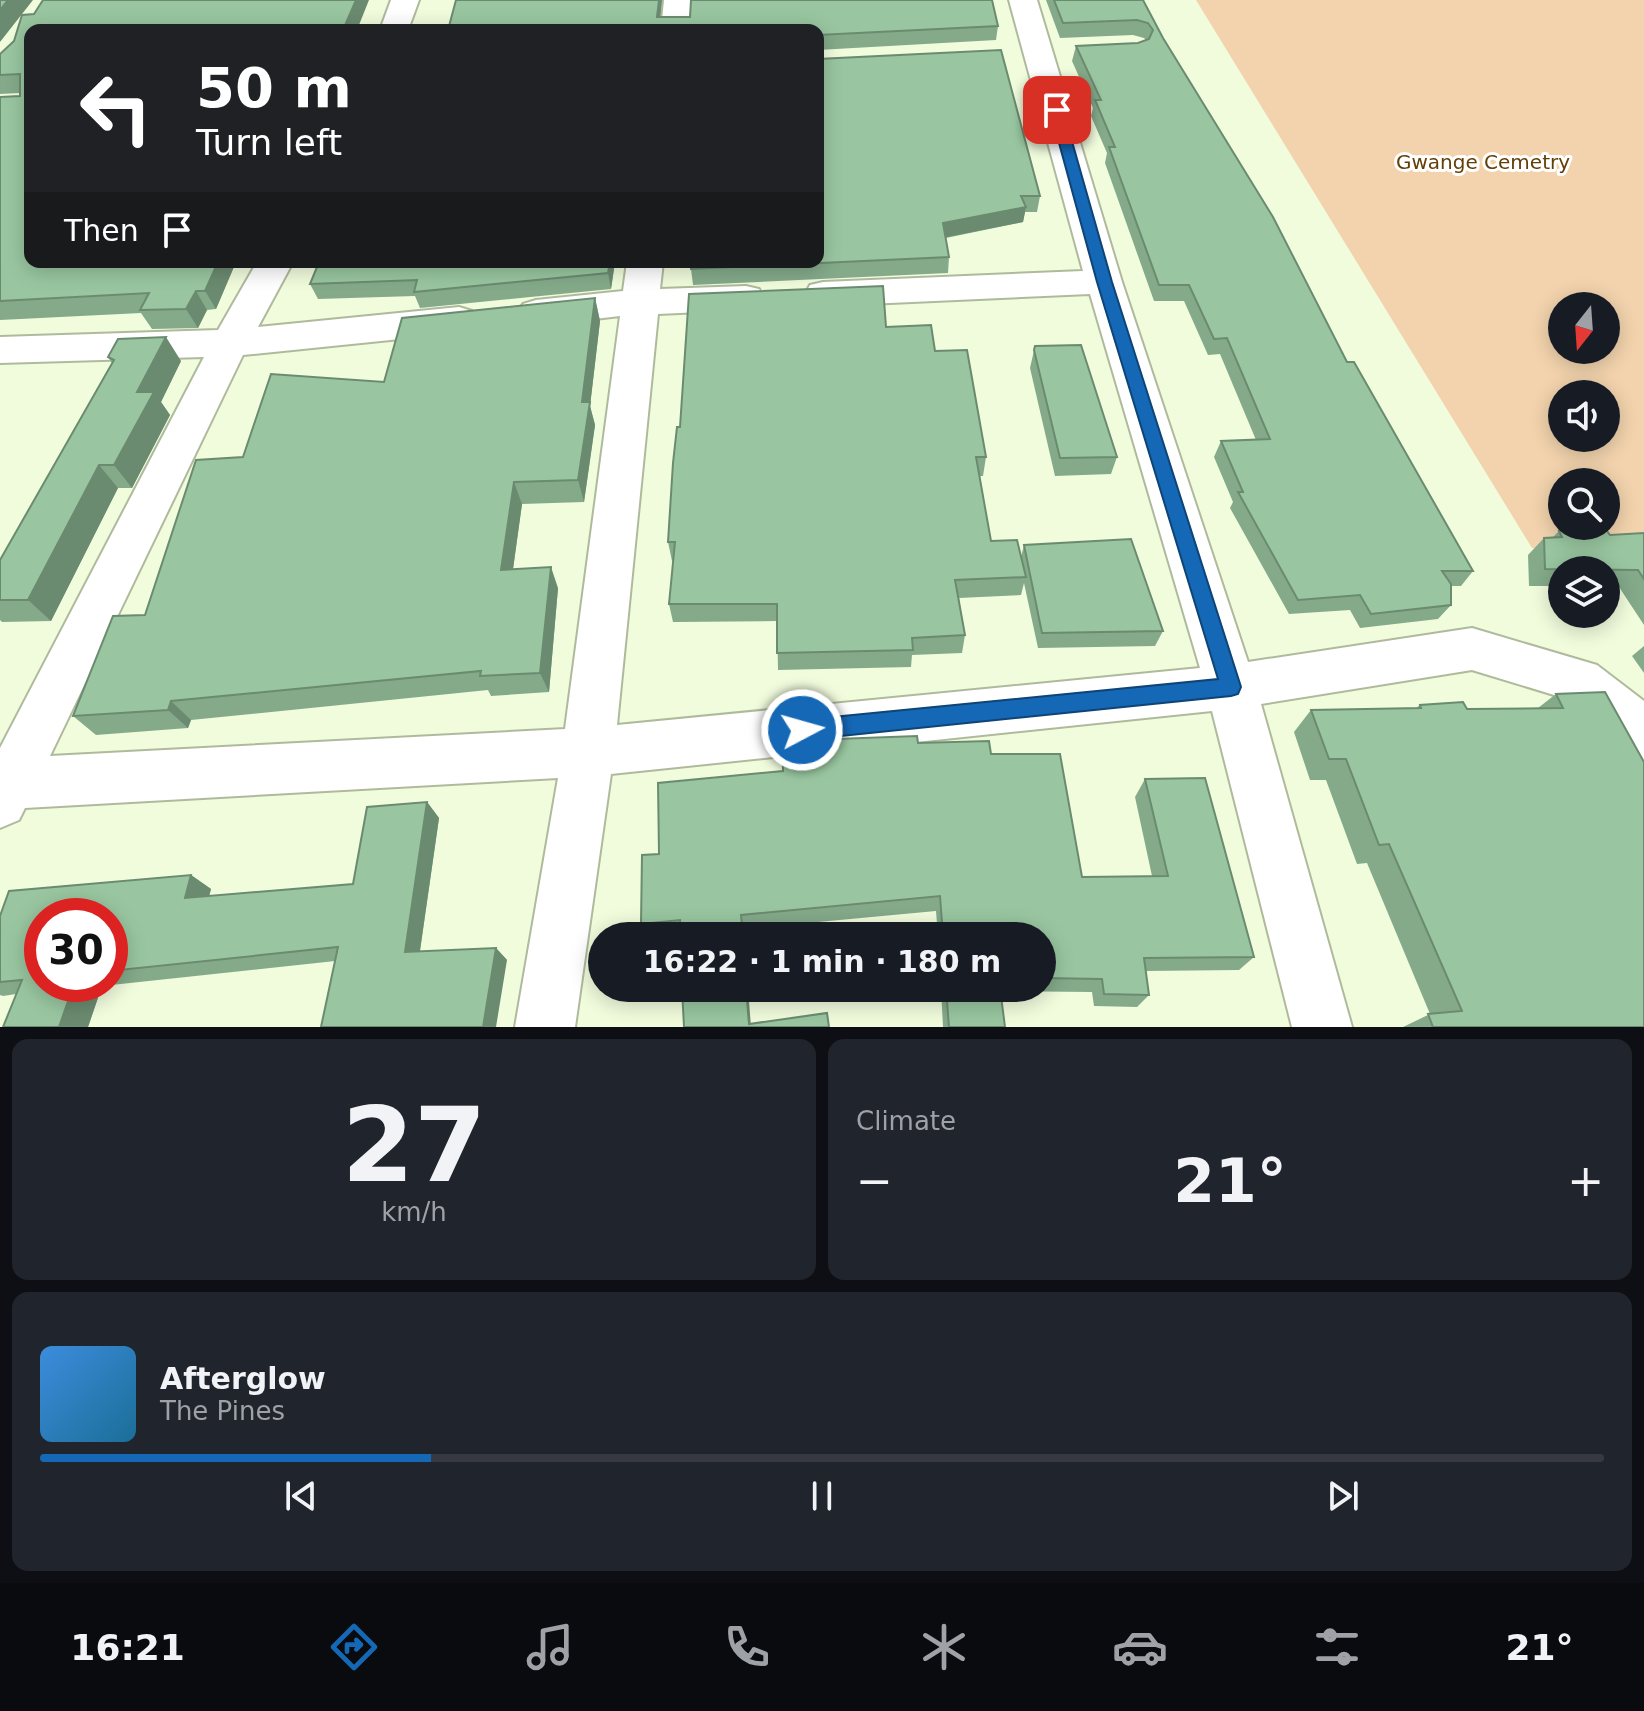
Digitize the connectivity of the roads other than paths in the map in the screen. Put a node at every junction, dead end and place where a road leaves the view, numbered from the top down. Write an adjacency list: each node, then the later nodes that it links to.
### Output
1 (405, 0): 4 (street)
2 (678, 0): 5 (street)
3 (1023, 0): 8 (street)
4 (396, 24)
5 (676, 24)
6 (272, 268): 9 (street)
7 (642, 282): 8 (street); 9 (street); 13 (street)
8 (1104, 282): 11 (street)
9 (230, 343): 10 (street); 14 (street)
10 (0, 350)
11 (1231, 687): 12 (street); 13 (street); 16 (street)
12 (1644, 740)
13 (588, 752): 14 (street); 15 (street)
14 (3, 790)
15 (545, 1027)
16 (1322, 1027)

